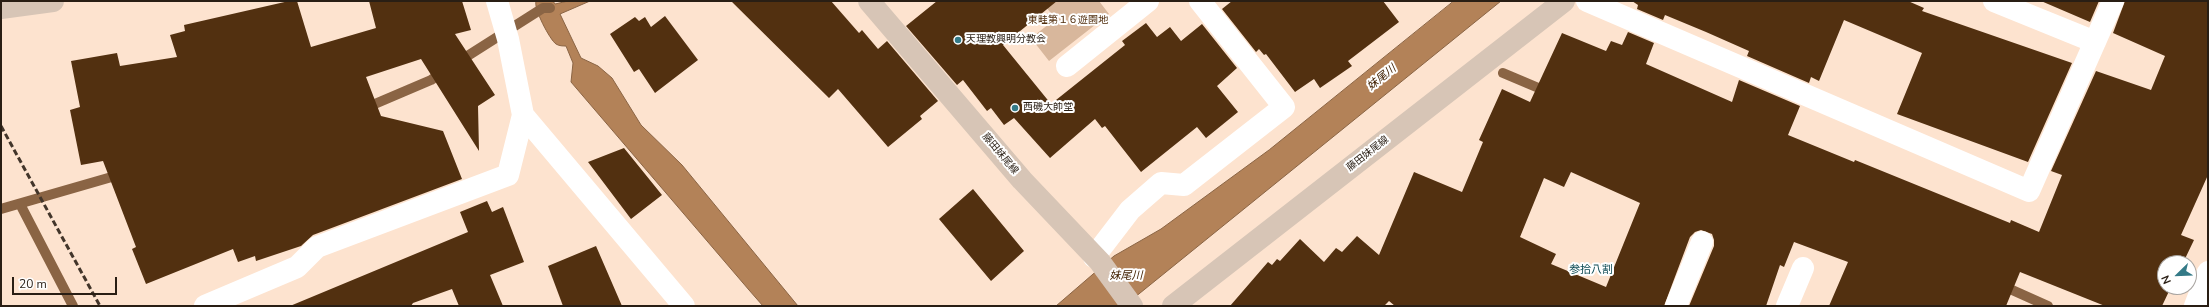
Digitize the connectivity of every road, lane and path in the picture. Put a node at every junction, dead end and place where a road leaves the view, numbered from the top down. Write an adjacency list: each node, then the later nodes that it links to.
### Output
1 (53, 1): 9 (main road)
2 (869, 1): 15 (main road, 藤田妹尾線)
3 (1148, 1): 12 (street)
4 (1200, 1): 15 (street)
5 (1564, 1): 21 (main road, 藤田妹尾線)
6 (1586, 1): 11 (street)
7 (1994, 1): 11 (street)
8 (2113, 1): 11 (street)
9 (1, 8)
10 (499, 9): 13 (street)
11 (2095, 42)
12 (1067, 66)
13 (523, 116): 18 (street); 19 (street)
14 (1702, 242): 22 (street)
15 (1097, 260): 20 (main road, 藤田妹尾線)
16 (1803, 268): 23 (street)
17 (2208, 272): 24 (street)
18 (205, 306)
19 (684, 306)
20 (1132, 306)
21 (1173, 306)
22 (1676, 306)
23 (1787, 306)
24 (2195, 306)

